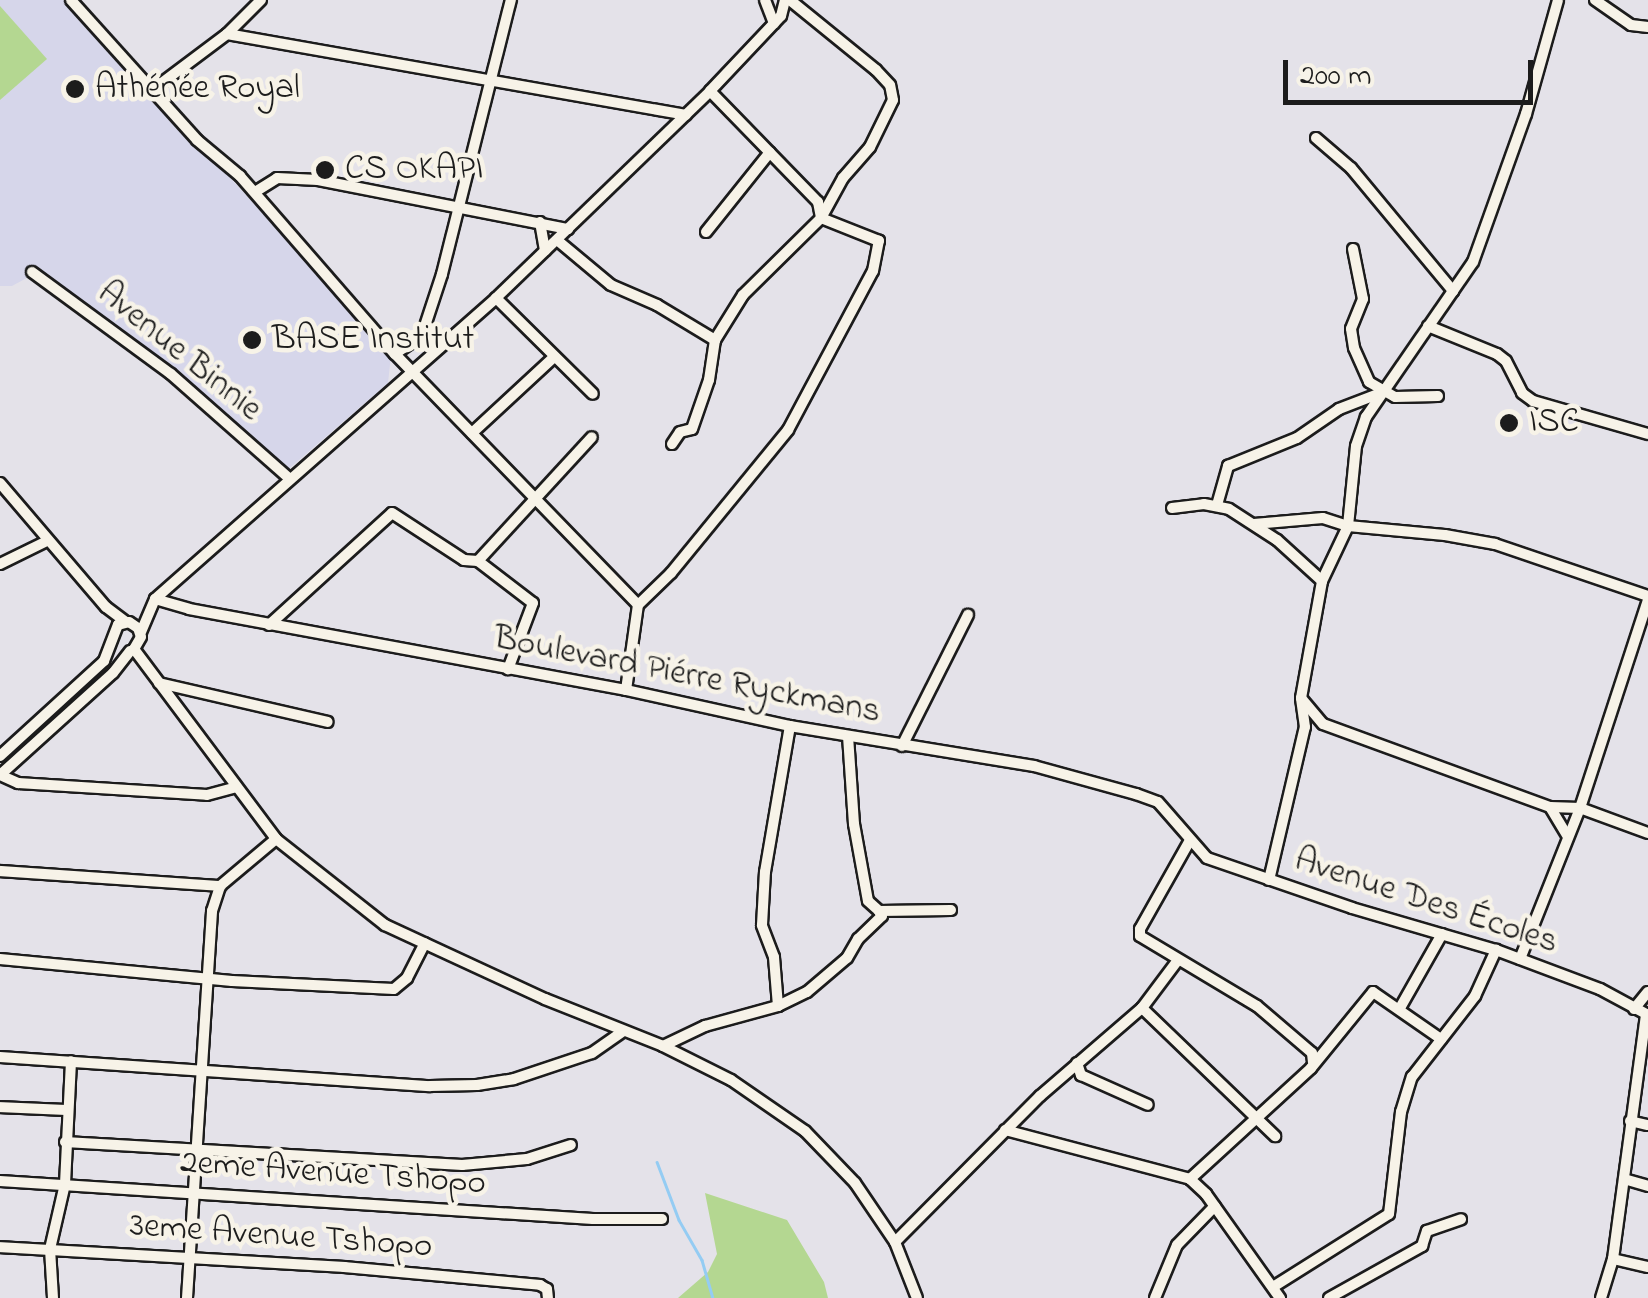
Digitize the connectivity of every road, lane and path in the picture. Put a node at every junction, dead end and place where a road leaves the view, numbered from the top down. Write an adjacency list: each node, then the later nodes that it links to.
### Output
1 (72, 0): 12 (street)
2 (261, 0): 10 (street)
3 (511, 0): 11 (street)
4 (765, 0): 8 (street)
5 (787, 0): 8 (street); 21 (street)
6 (1558, 0): 29 (street)
7 (1595, 0): 9 (street)
8 (774, 23): 13 (street)
9 (1648, 27)
10 (227, 34): 11 (street); 12 (street)
11 (490, 82): 14 (street); 20 (street)
12 (151, 90): 19 (street)
13 (710, 91): 15 (street); 18 (street)
14 (653, 111): 15 (street); 16 (street)
15 (686, 114): 16 (street)
16 (664, 136): 23 (street)
17 (1316, 138): 29 (street)
18 (770, 152): 21 (street); 24 (street)
19 (255, 192): 20 (street); 33 (street)
20 (461, 206): 22 (street); 33 (street)
21 (821, 218): 32 (street); 56 (street)
22 (540, 222): 23 (street); 27 (street)
23 (568, 229): 25 (street)
24 (706, 232)
25 (557, 240): 27 (street); 32 (street)
26 (1353, 249): 36 (street)
27 (544, 251): 30 (street)
28 (32, 272): 43 (street, Avenue Binnie)
29 (1453, 290): 31 (street)
30 (496, 298): 34 (street); 35 (street)
31 (1428, 326): 36 (street); 40 (street)
32 (715, 340): 42 (street)
33 (395, 354): 35 (street)
34 (553, 358): 37 (street); 39 (street)
35 (412, 370): 39 (street); 43 (street)
36 (1384, 392): 38 (street); 46 (street); 49 (street)
37 (593, 394)
38 (1438, 396)
39 (472, 433): 45 (street)
40 (1648, 434)
41 (592, 437): 45 (street)
42 (672, 444)
43 (289, 478): 55 (street)
44 (0, 483): 50 (street)
45 (537, 496): 51 (street); 56 (street)
46 (1216, 505): 47 (street); 48 (street)
47 (1172, 508)
48 (1254, 524): 49 (street); 53 (street)
49 (1348, 526): 53 (street); 54 (street)
50 (47, 541): 52 (street); 57 (street)
51 (478, 561): 60 (street); 64 (street)
52 (0, 564)
53 (1322, 582): 67 (street)
54 (1648, 598): 80 (street)
55 (152, 603): 59 (street); 60 (street, Boulevard Piérre Ryckmans); 61 (street)
56 (638, 605): 66 (street)
57 (106, 607): 59 (street); 62 (street)
58 (968, 614): 75 (street)
59 (128, 622): 61 (street); 62 (street)
60 (269, 624): 64 (street, Boulevard Piérre Ryckmans)
61 (141, 632): 63 (street)
62 (113, 638): 63 (street); 68 (street)
63 (132, 650): 65 (street); 70 (street)
64 (508, 669): 66 (street, Boulevard Piérre Ryckmans)
65 (158, 683): 69 (street); 78 (street)
66 (626, 690): 72 (street, Boulevard Piérre Ryckmans)
67 (1301, 698): 71 (street); 73 (street)
68 (48, 714): 70 (street); 76 (street)
69 (328, 722)
70 (60, 723): 77 (street)
71 (1323, 724): 73 (street); 79 (street)
72 (790, 726): 74 (street, Boulevard Piérre Ryckmans); 98 (street)
73 (1305, 727): 86 (street)
74 (848, 736): 75 (street, Boulevard Piérre Ryckmans); 89 (street)
75 (902, 746): 84 (street, Boulevard Piérre Ryckmans)
76 (0, 756)
77 (0, 775): 78 (street)
78 (234, 788): 83 (street)
79 (1550, 807): 80 (street); 82 (street)
80 (1580, 808): 81 (street); 82 (street)
81 (1648, 833)
82 (1568, 835): 94 (street)
83 (276, 839): 87 (street); 91 (street)
84 (1188, 842): 86 (street, Avenue Des Écoles); 95 (street)
85 (0, 871): 87 (street)
86 (1269, 880): 90 (street, Avenue Des Écoles)
87 (220, 886): 96 (street)
88 (951, 910): 89 (street)
89 (879, 911): 98 (street)
90 (1442, 934): 92 (street, Avenue Des Écoles); 100 (street)
91 (426, 943): 96 (street); 103 (street)
92 (1496, 950): 94 (street, Avenue Des Écoles); 104 (street)
93 (0, 959): 96 (street)
94 (1520, 959): 101 (street, Avenue Des Écoles)
95 (1178, 960): 99 (street); 109 (street)
96 (208, 976): 110 (street)
97 (1648, 992): 101 (street)
98 (778, 1006): 105 (street)
99 (1142, 1008): 108 (street); 114 (street)
100 (1400, 1008): 104 (street); 109 (street)
101 (1634, 1009): 102 (street, Avenue Des Écoles)
102 (1647, 1014): 115 (street)
103 (623, 1031): 105 (street); 110 (street)
104 (1441, 1039): 137 (street)
105 (663, 1046): 131 (street)
106 (0, 1056): 107 (street)
107 (71, 1061): 110 (street); 113 (street)
108 (1076, 1063): 111 (street); 117 (street)
109 (1313, 1063): 114 (street)
110 (203, 1070): 121 (street)
111 (1148, 1105)
112 (0, 1107): 113 (street)
113 (67, 1110): 119 (street)
114 (1257, 1119): 118 (street); 122 (street)
115 (1630, 1121): 116 (street); 123 (street)
116 (1648, 1125)
117 (1005, 1130): 122 (street); 131 (street)
118 (1275, 1136)
119 (65, 1142): 121 (street); 125 (street)
120 (572, 1144): 121 (street)
121 (199, 1150): 127 (street)
122 (1190, 1179): 128 (street)
123 (1624, 1179): 126 (street); 135 (street)
124 (0, 1181): 125 (street, 2eme Avenue Tshopo)
125 (65, 1184): 127 (street, 2eme Avenue Tshopo); 133 (street)
126 (1648, 1186)
127 (193, 1193): 129 (street, 2eme Avenue Tshopo); 134 (street)
128 (1215, 1206): 137 (street); 143 (street)
129 (662, 1219)
130 (1461, 1219): 138 (street)
131 (895, 1242): 142 (street)
132 (0, 1248): 133 (street, 3eme Avenue Tshopo)
133 (50, 1249): 134 (street, 3eme Avenue Tshopo); 139 (street)
134 (190, 1255): 140 (street); 141 (street, 3eme Avenue Tshopo)
135 (1613, 1259): 136 (street); 146 (street)
136 (1648, 1267)
137 (1273, 1286): 144 (street)
138 (1347, 1294): 145 (street)
139 (53, 1298)
140 (187, 1298)
141 (548, 1298)
142 (917, 1298)
143 (1155, 1298)
144 (1280, 1298)
145 (1330, 1298)
146 (1601, 1298)

